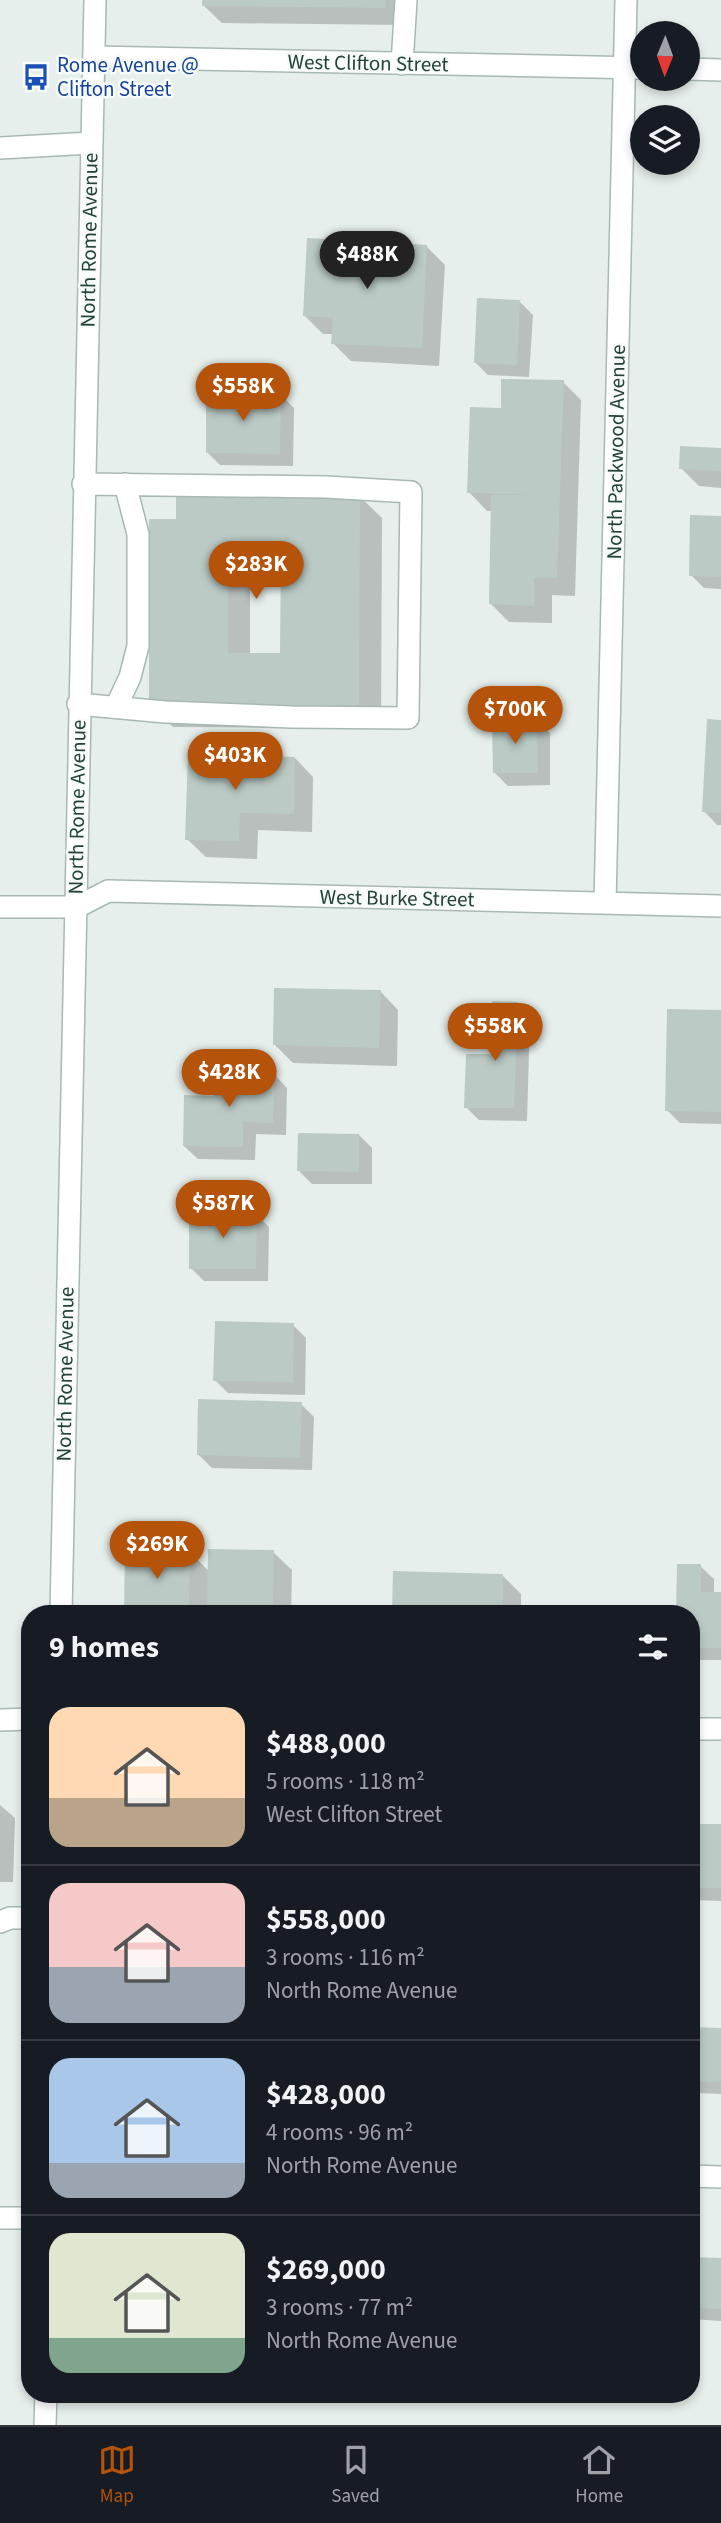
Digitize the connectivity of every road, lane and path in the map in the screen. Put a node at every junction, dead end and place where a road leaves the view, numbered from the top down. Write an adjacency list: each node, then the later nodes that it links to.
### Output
1 (95, 0): 5 (street, North Rome Avenue)
2 (406, 0): 6 (street)
3 (626, 0): 4 (street, North Packwood Avenue)
4 (630, 34)
5 (93, 57): 6 (street, West Clifton Street); 11 (street, North Rome Avenue)
6 (402, 64): 7 (street, West Clifton Street)
7 (630, 68)
8 (700, 69): 9 (street)
9 (721, 70)
10 (633, 91): 17 (street, North Packwood Avenue)
11 (92, 143): 12 (street); 13 (street, North Rome Avenue)
12 (0, 148)
13 (83, 484): 14 (street); 15 (street, North Rome Avenue)
14 (125, 484): 16 (street); 16 (street)
15 (78, 704): 16 (street); 20 (street, North Rome Avenue)
16 (116, 707)
17 (605, 903): 18 (street, West Burke Street); 20 (street, West Burke Street)
18 (721, 906)
19 (0, 907): 20 (street)
20 (76, 907): 21 (street, North Rome Avenue)
21 (61, 1605)
22 (21, 1719): 23 (street)
23 (0, 1720)
24 (700, 1729): 25 (street)
25 (721, 1730)
26 (21, 1918): 27 (street)
27 (0, 1922)
28 (700, 2176): 29 (street)
29 (721, 2177)
30 (0, 2218): 31 (street)
31 (21, 2218)
32 (46, 2403): 33 (street)
33 (45, 2425)

